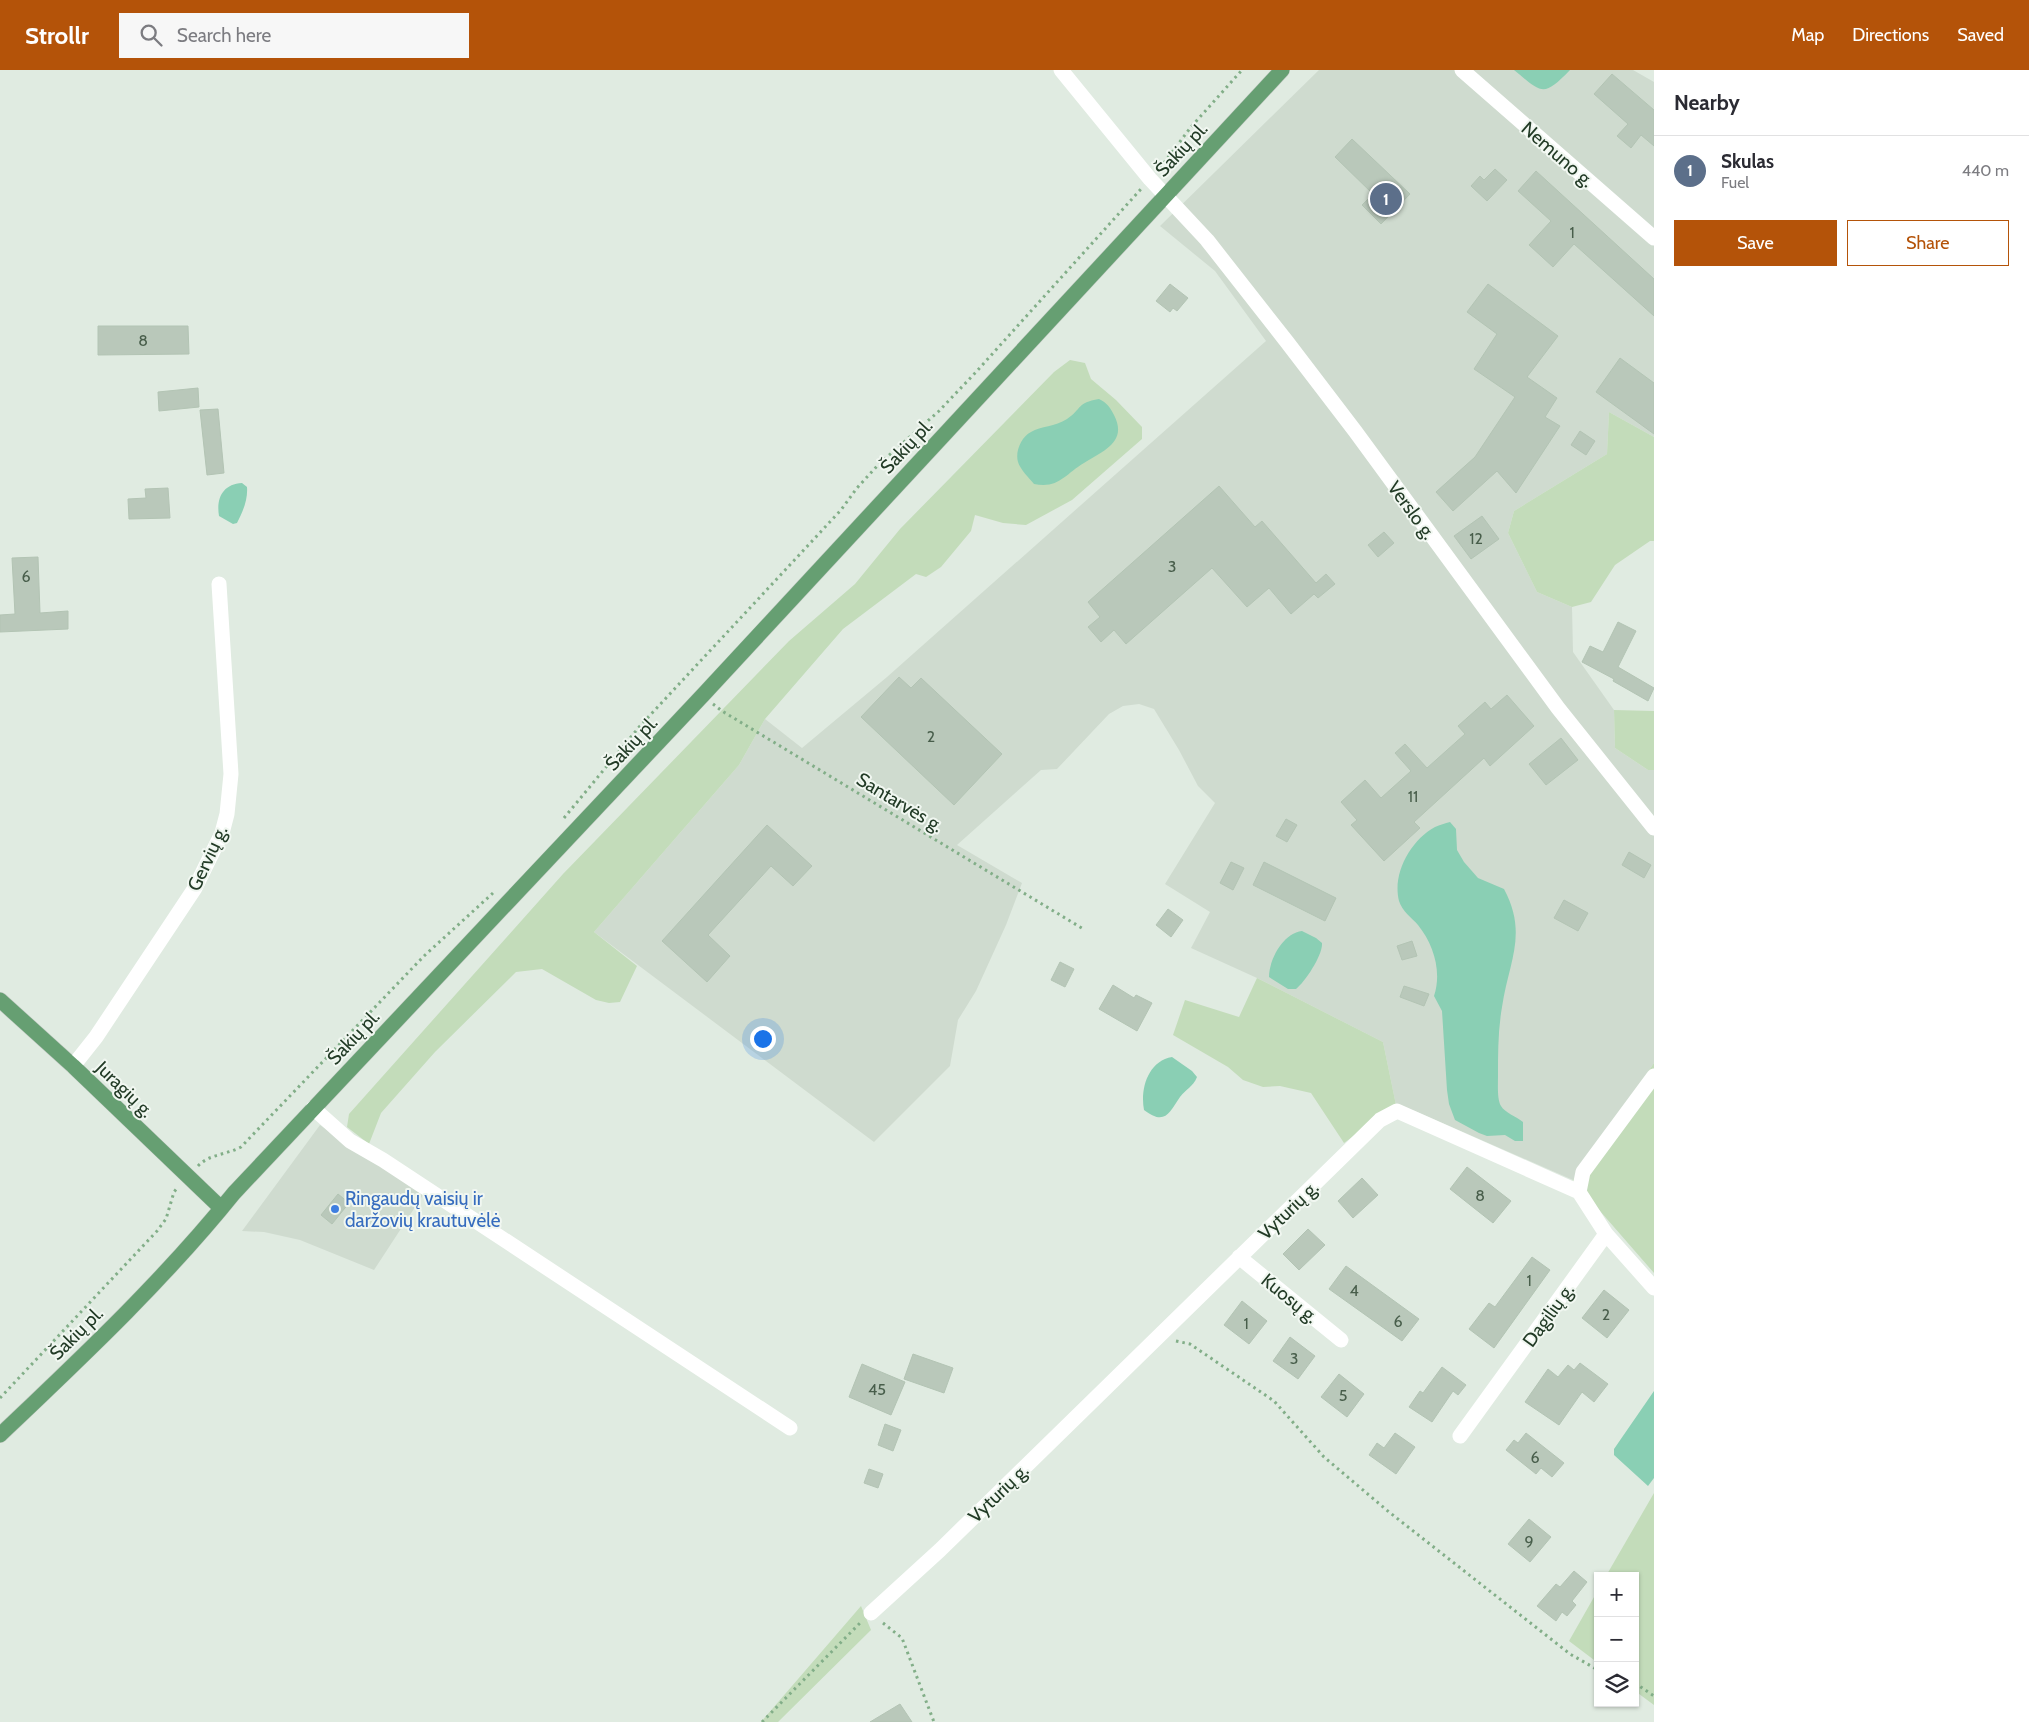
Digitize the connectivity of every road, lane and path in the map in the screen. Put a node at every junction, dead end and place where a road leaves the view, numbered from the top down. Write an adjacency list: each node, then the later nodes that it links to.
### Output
1 (1061, 70): 5 (street, Verslo g.)
2 (1242, 70): 5 (path)
3 (1282, 70): 6 (main road, Šakių pl.)
4 (1462, 70): 7 (street, Nemuno g.)
5 (1150, 180): 6 (street, Verslo g.); 10 (path)
6 (1165, 196): 9 (main road, Šakių pl.); 11 (street, Verslo g.)
7 (1654, 238)
8 (219, 584): 15 (street, Gervių g.)
9 (703, 695): 13 (path, Santarvės g.); 17 (main road, Šakių pl.)
10 (563, 819)
11 (1654, 828)
12 (497, 889): 18 (path)
13 (1085, 930)
14 (0, 1000): 15 (main road, Juragių g.)
15 (73, 1066): 18 (main road, Juragių g.)
16 (1654, 1076): 19 (street)
17 (313, 1108): 20 (main road, Šakių pl.); 27 (street)
18 (188, 1176): 20 (main road, Juragių g.); 26 (path)
19 (1579, 1192): 21 (street); 22 (street, Vyturių g.)
20 (222, 1208): 28 (main road, Šakių pl.)
21 (1606, 1234): 23 (street); 29 (street, Dagilių g.)
22 (1239, 1257): 24 (street, Vyturių g.); 25 (street, Kuosų g.)
23 (1654, 1288)
24 (1158, 1337): 30 (street, Vyturių g.); 31 (path)
25 (1340, 1340)
26 (0, 1398)
27 (790, 1428)
28 (0, 1435)
29 (1460, 1436)
30 (871, 1613): 34 (path); 35 (path)
31 (1594, 1668)
32 (1639, 1686): 33 (path)
33 (1654, 1696)
34 (762, 1722)
35 (934, 1722)

